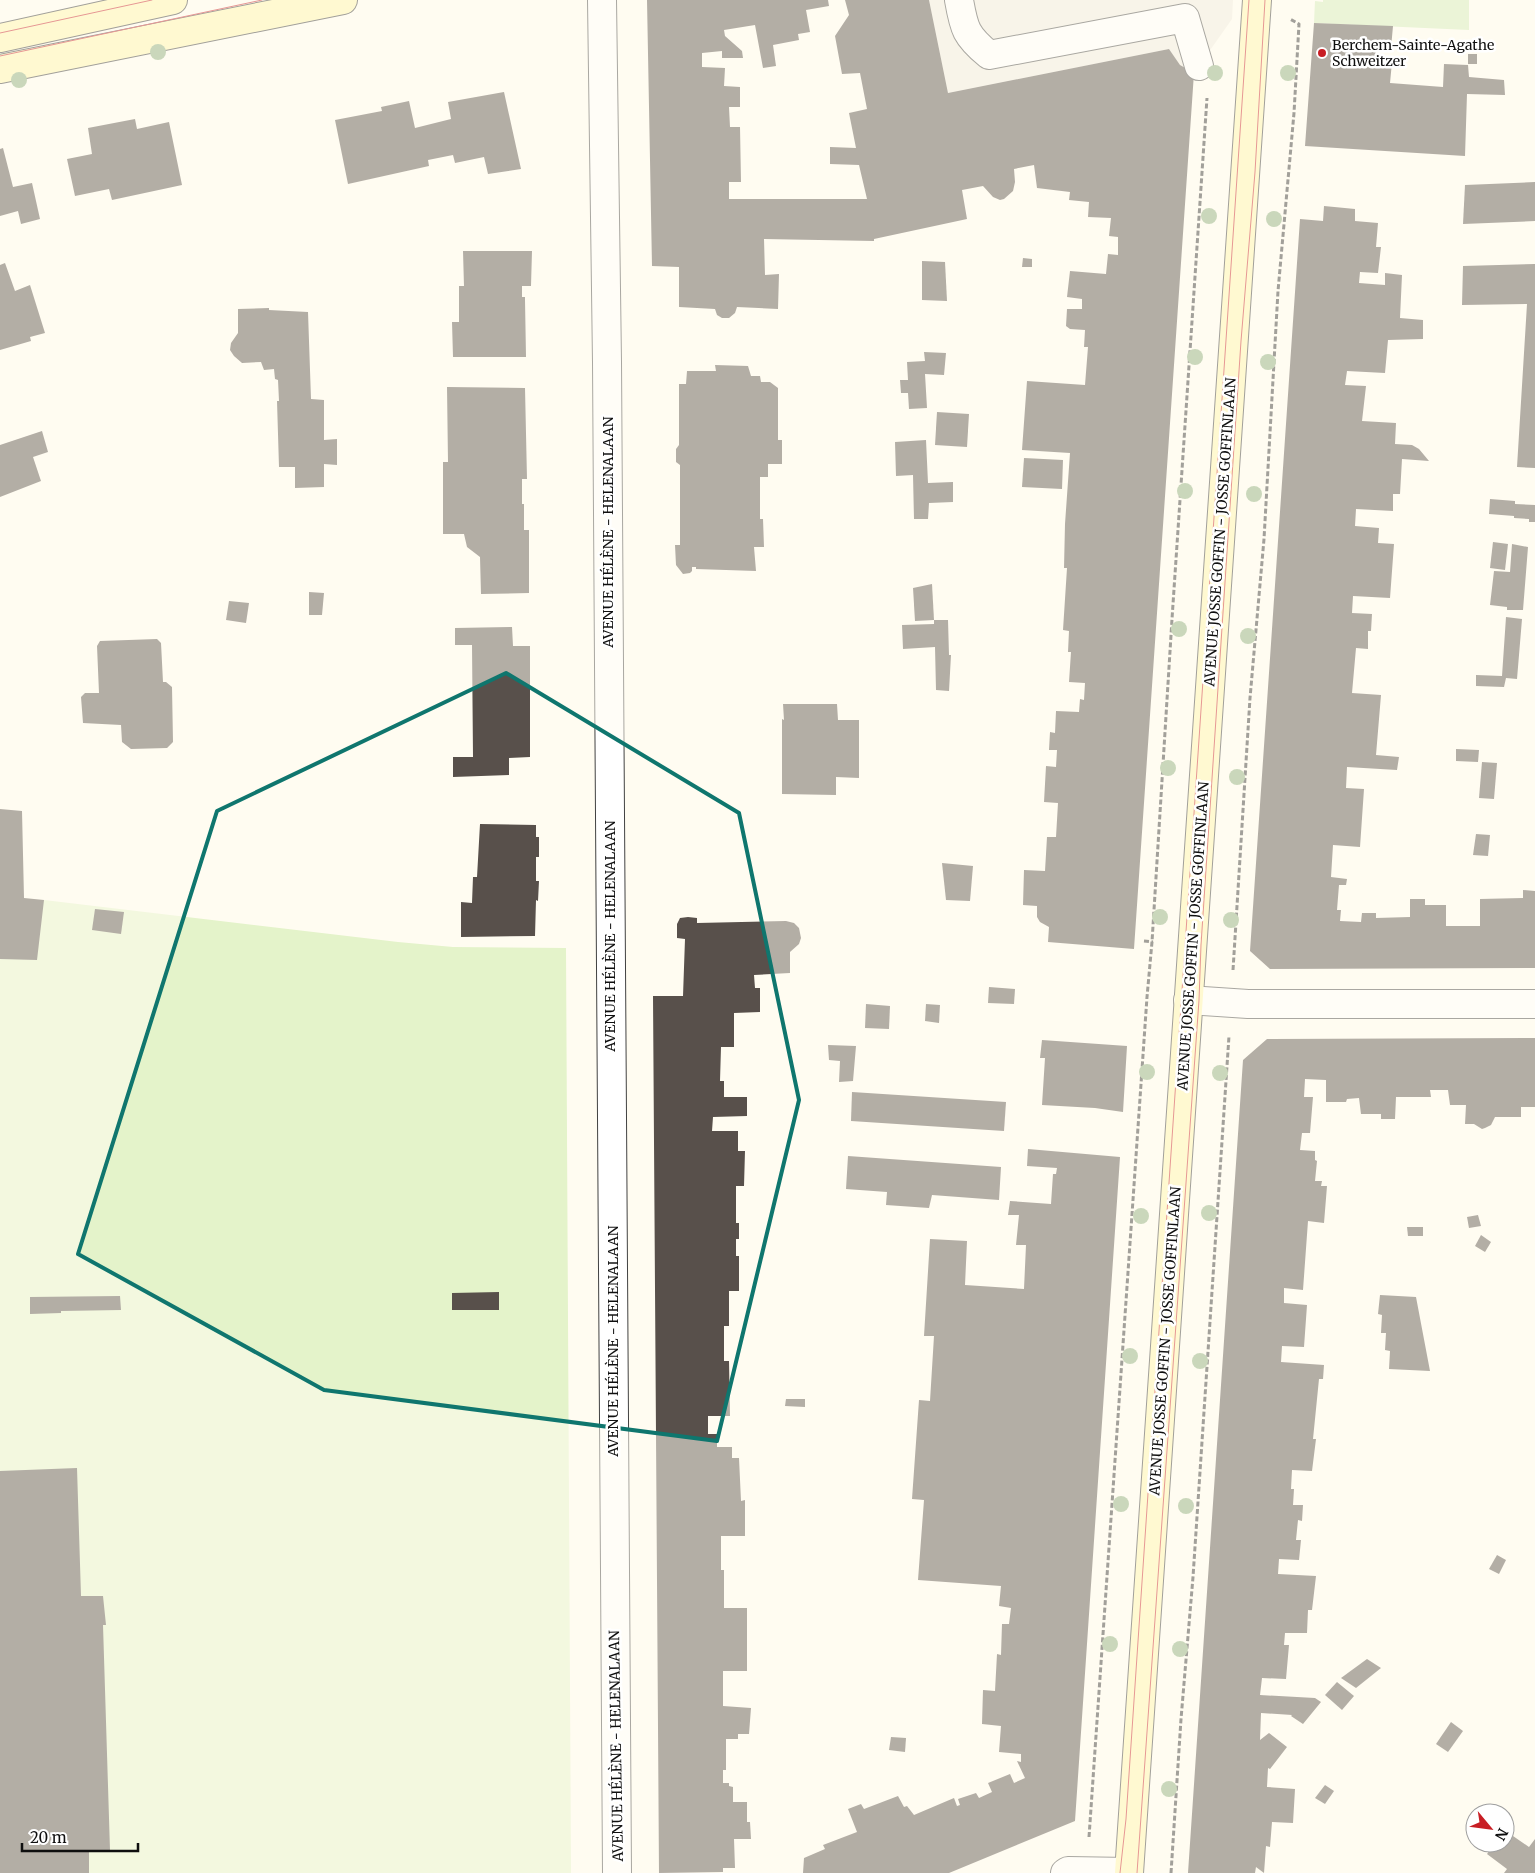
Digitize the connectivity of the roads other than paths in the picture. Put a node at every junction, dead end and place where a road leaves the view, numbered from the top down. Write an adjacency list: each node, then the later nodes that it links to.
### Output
1 (173, 0): 7 (main road)
2 (343, 0): 8 (main road)
3 (602, 0): 13 (street, AVENUE HÉLÈNE - HELENALAAN)
4 (959, 0): 6 (street)
5 (1257, 0): 10 (main road, AVENUE JOSSE GOFFIN - JOSSE GOFFINLAAN)
6 (1182, 9): 9 (street)
7 (0, 38)
8 (0, 70)
9 (1203, 78)
10 (1188, 1000): 11 (street); 14 (main road, AVENUE JOSSE GOFFIN - JOSSE GOFFINLAAN)
11 (1535, 1004)
12 (1076, 1872): 14 (street)
13 (617, 1873)
14 (1129, 1873)

